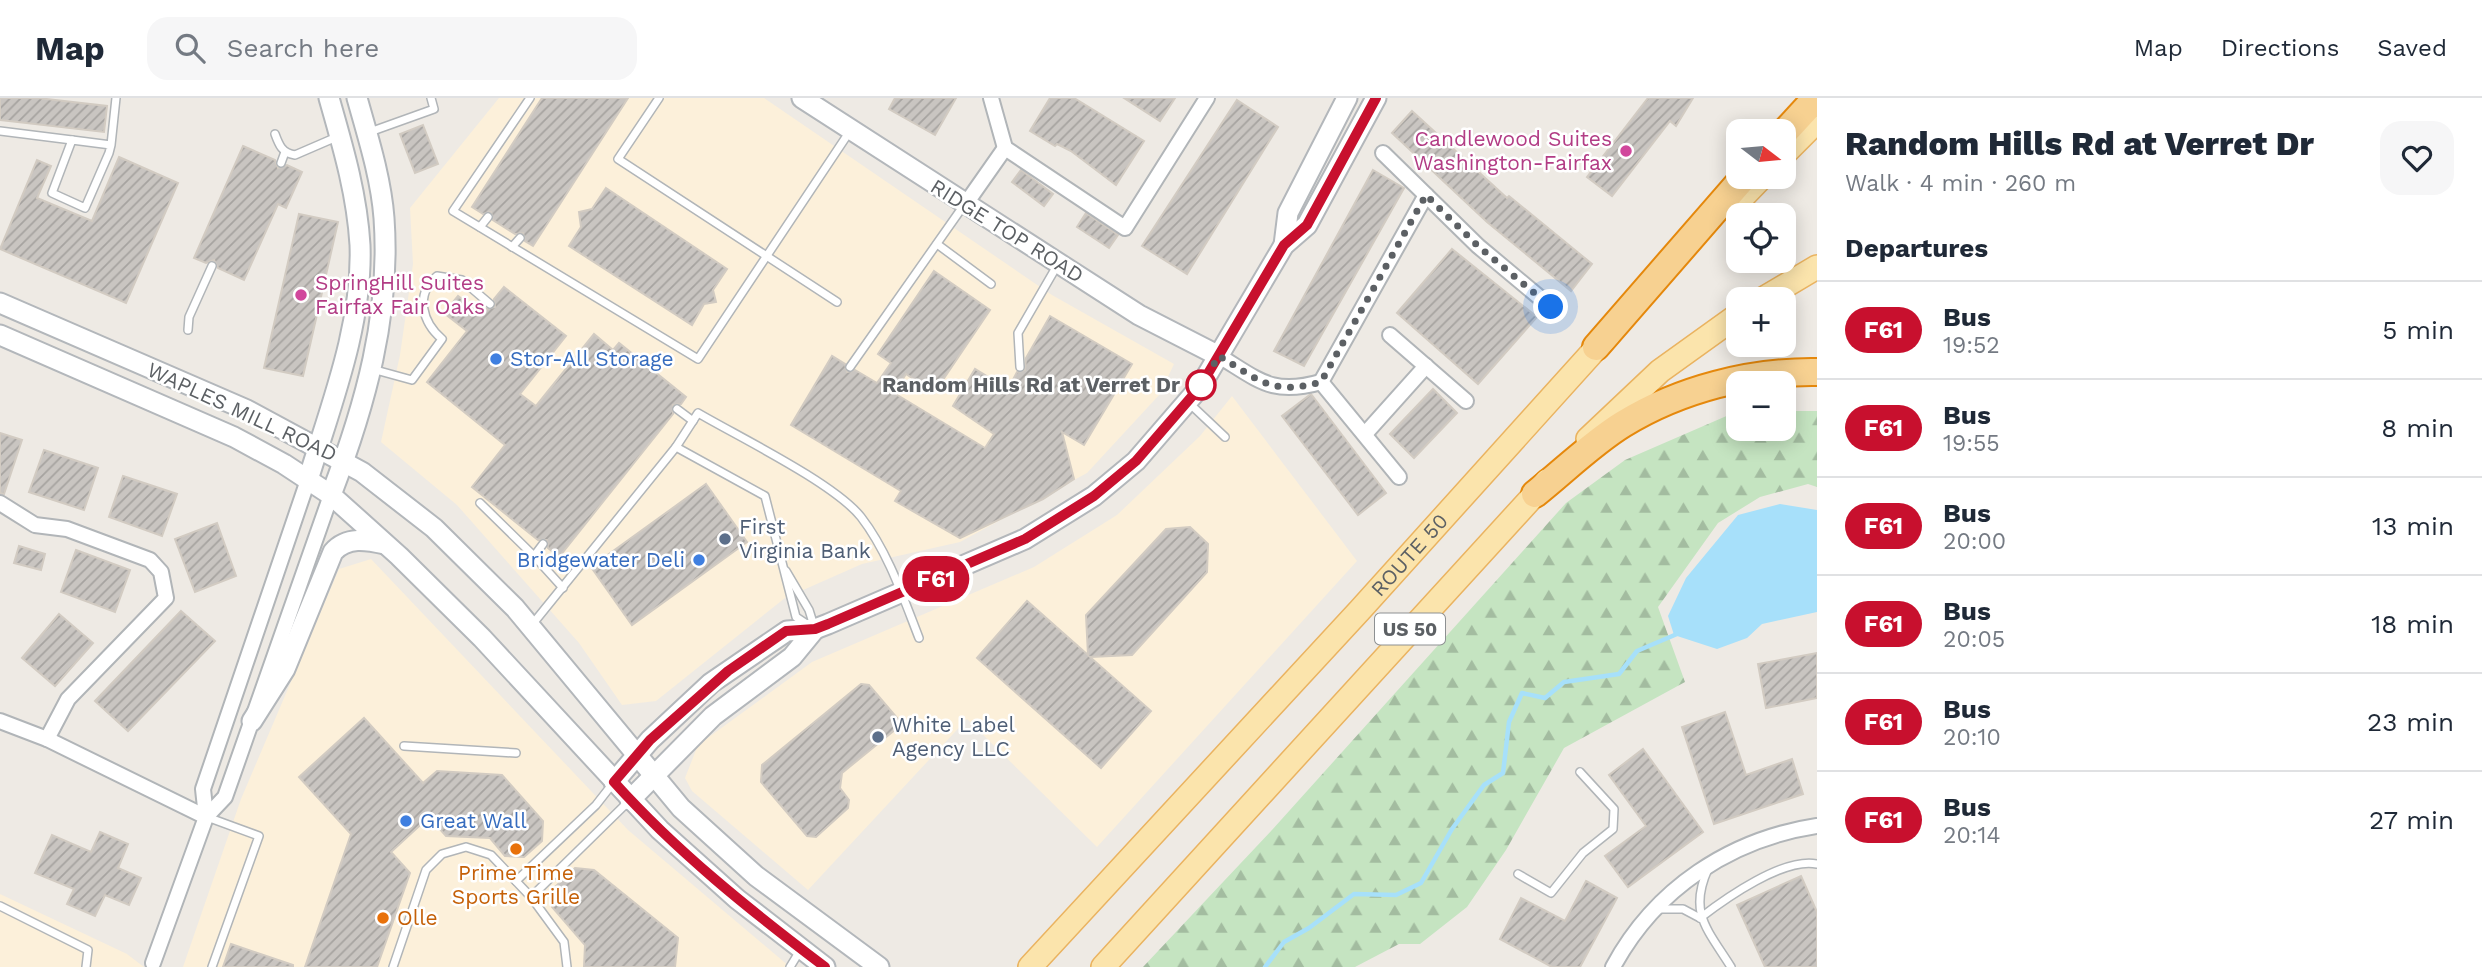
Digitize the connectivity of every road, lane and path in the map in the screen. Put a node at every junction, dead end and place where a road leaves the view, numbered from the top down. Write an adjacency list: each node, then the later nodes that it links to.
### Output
1 (110, 98): 2 (lane)
2 (116, 98): 23 (lane)
3 (329, 98): 20 (street)
4 (357, 98): 18 (street)
5 (431, 98): 18 (lane)
6 (530, 98): 33 (lane)
7 (659, 98): 38 (lane)
8 (802, 98): 16 (street, RIDGE TOP ROAD)
9 (991, 98): 24 (street)
10 (1207, 98): 24 (street)
11 (1346, 98): 36 (street)
12 (1376, 98): 36 (street)
13 (1816, 98): 14 (highway)
14 (1796, 120)
15 (1817, 121): 22 (main road)
16 (850, 130): 31 (street, RIDGE TOP ROAD); 38 (lane)
17 (0, 131): 21 (lane)
18 (366, 133): 57 (street)
19 (275, 134): 25 (lane)
20 (340, 135): 25 (lane); 66 (street)
21 (72, 140): 23 (lane); 23 (lane)
22 (1796, 142)
23 (111, 145)
24 (1006, 148): 31 (street)
25 (285, 152): 27 (lane)
26 (1383, 153): 30 (street)
27 (281, 163)
28 (1734, 189): 52 (highway)
29 (1750, 189): 52 (main road, ROUTE 50 / US 50)
30 (1426, 195): 47 (street); 59 (street)
31 (965, 205): 35 (lane); 39 (street, RIDGE TOP ROAD)
32 (488, 217): 33 (lane)
33 (480, 228): 37 (lane)
34 (520, 238): 37 (lane)
35 (937, 244): 42 (lane); 55 (lane)
36 (1284, 245): 53 (street)
37 (512, 247): 38 (lane)
38 (766, 256): 44 (lane)
39 (1059, 263): 53 (street, RIDGE TOP ROAD); 56 (lane)
40 (212, 266): 49 (lane)
41 (1817, 267): 43 (main road)
42 (991, 284)
43 (1783, 287)
44 (837, 302)
45 (0, 303): 66 (street, WAPLES MILL ROAD)
46 (490, 304): 57 (lane)
47 (1551, 307)
48 (1726, 323): 71 (main road, US 50)
49 (188, 330)
50 (0, 335): 70 (street, WAPLES MILL ROAD)
51 (1390, 335): 54 (street)
52 (1596, 347): 113 (main road, ROUTE 50 / US 50)
53 (1219, 356): 59 (street); 61 (street)
54 (1426, 366): 60 (street); 64 (street)
55 (850, 367)
56 (1020, 367)
57 (371, 369): 68 (street)
58 (1817, 372): 71 (highway)
59 (1321, 382): 64 (street)
60 (1466, 401)
61 (1188, 403): 65 (lane); 80 (street)
62 (677, 409): 63 (lane)
63 (693, 421): 67 (lane); 80 (lane)
64 (1365, 434): 69 (street)
65 (1225, 437)
66 (318, 447): 68 (street, WAPLES MILL ROAD); 70 (street)
67 (676, 447): 78 (lane); 79 (lane)
68 (344, 460): 72 (street); 81 (street, WAPLES MILL ROAD)
69 (1399, 477)
70 (308, 480): 72 (street, WAPLES MILL ROAD); 94 (street)
71 (1535, 494): 114 (main road, US 50)
72 (331, 495): 76 (street, WAPLES MILL ROAD); 85 (street)
73 (0, 503): 86 (street)
74 (480, 503): 77 (lane)
75 (543, 544): 77 (lane)
76 (386, 545): 85 (street); 92 (street, WAPLES MILL ROAD)
77 (534, 556): 79 (lane)
78 (782, 565): 82 (lane); 82 (lane)
79 (564, 588): 81 (lane)
80 (901, 593): 82 (street); 83 (lane)
81 (531, 626): 89 (street, WAPLES MILL ROAD)
82 (815, 629): 89 (street); 91 (street)
83 (919, 638)
84 (0, 721): 86 (street)
85 (252, 721): 94 (street)
86 (47, 739): 94 (street)
87 (404, 747): 88 (lane)
88 (516, 753)
89 (636, 757): 91 (street, WAPLES MILL ROAD); 92 (street)
90 (1580, 772): 98 (lane)
91 (650, 776): 93 (street); 112 (street, WAPLES MILL ROAD)
92 (614, 782): 93 (street, WAPLES MILL ROAD); 99 (lane)
93 (630, 800): 100 (lane); 104 (street, WAPLES MILL ROAD)
94 (206, 817): 105 (street); 107 (lane)
95 (1817, 826): 96 (street)
96 (1712, 862): 102 (street); 103 (lane)
97 (1817, 864): 103 (lane)
98 (1518, 874)
99 (516, 881): 100 (lane); 108 (lane)
100 (531, 897): 109 (lane)
101 (0, 906): 106 (lane)
102 (1654, 909): 103 (lane); 115 (street)
103 (1700, 918): 116 (lane)
104 (801, 949): 110 (lane); 111 (street, WAPLES MILL ROAD)
105 (153, 963)
106 (86, 967)
107 (212, 967)
108 (393, 967)
109 (567, 967)
110 (790, 967)
111 (825, 967)
112 (879, 967)
113 (1030, 967)
114 (1103, 967)
115 (1613, 967)
116 (1731, 967)

